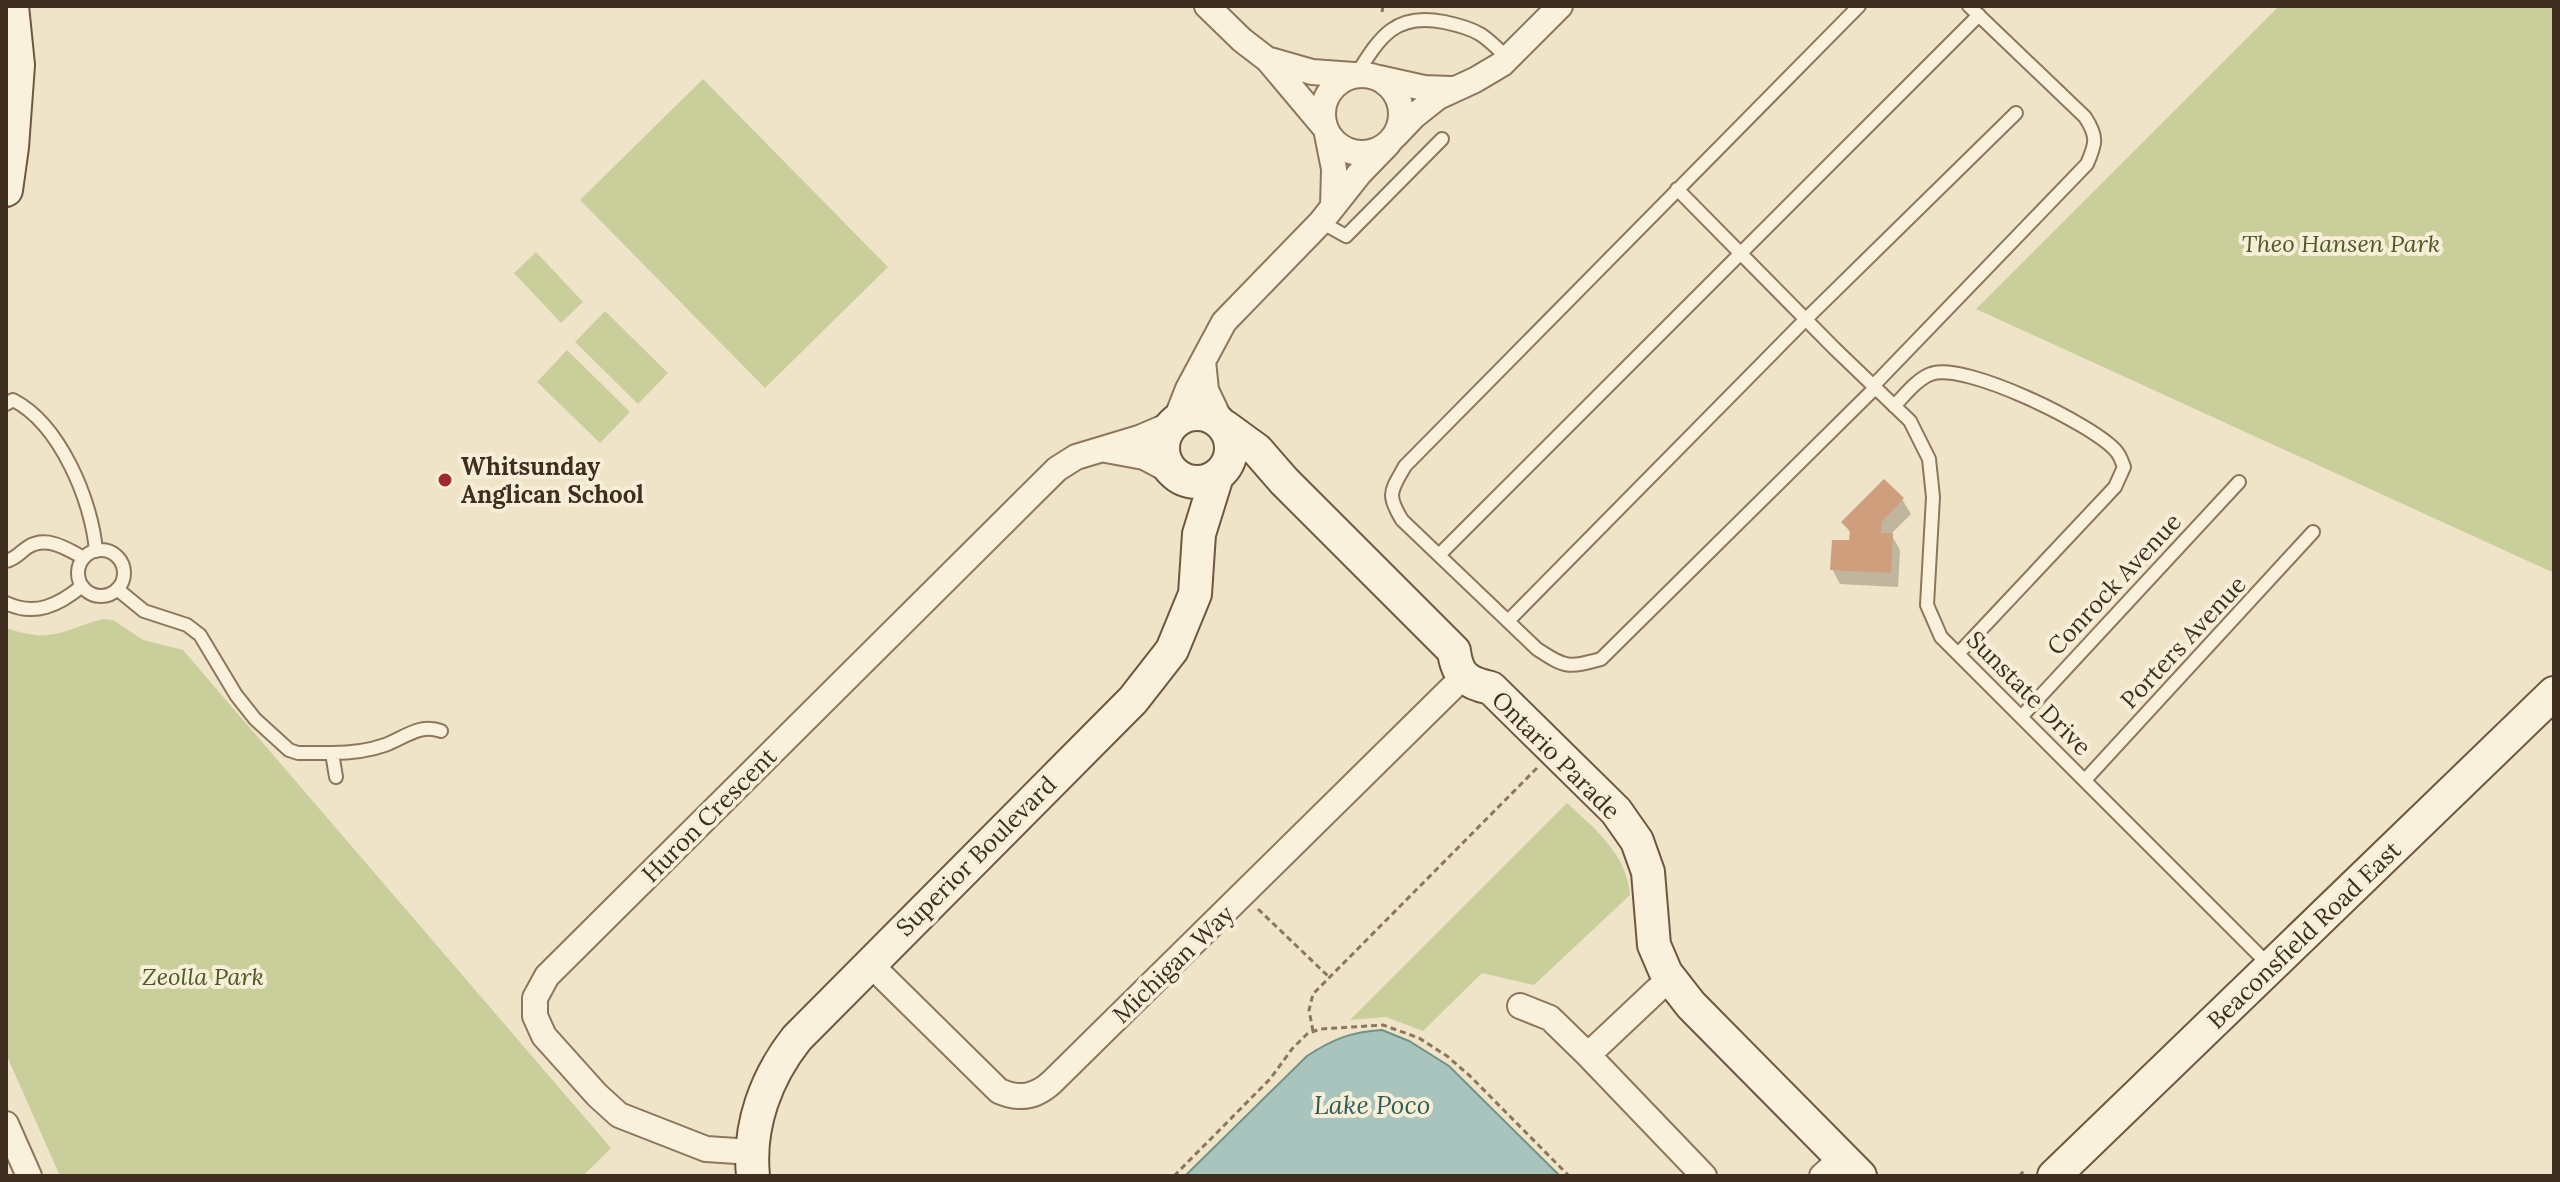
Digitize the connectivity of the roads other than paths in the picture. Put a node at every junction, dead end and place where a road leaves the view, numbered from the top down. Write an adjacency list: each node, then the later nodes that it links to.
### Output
1 (12, 6): 15 (street)
2 (1207, 6): 7 (street)
3 (1560, 6): 6 (street)
4 (1859, 6): 14 (lane)
5 (1974, 10): 17 (lane); 20 (lane)
6 (1508, 59): 8 (lane); 9 (street)
7 (1268, 60): 8 (street); 11 (street)
8 (1362, 76): 9 (street); 11 (street); 13 (street)
9 (1451, 89): 13 (street)
10 (2016, 113): 18 (lane)
11 (1326, 130): 13 (street); 16 (street)
12 (1442, 139): 16 (lane)
13 (1390, 141): 16 (street)
14 (1677, 189): 17 (lane, Sunstate Drive); 33 (lane)
15 (6, 190)
16 (1327, 214): 19 (street)
17 (1741, 254): 18 (lane, Sunstate Drive); 33 (lane)
18 (1806, 319): 20 (lane, Sunstate Drive); 39 (lane)
19 (1203, 361): 23 (street); 24 (street)
20 (1874, 387): 22 (lane, Sunstate Drive); 39 (lane)
21 (6, 404): 32 (lane)
22 (1894, 406): 40 (lane, Sunstate Drive); 40 (lane)
23 (1174, 422): 24 (street); 25 (street, Huron Crescent); 26 (street)
24 (1223, 425): 27 (street); 28 (street, Ontario Parade)
25 (1104, 449): 26 (street); 54 (street, Huron Crescent)
26 (1173, 472): 27 (street); 31 (street, Superior Boulevard)
27 (1219, 475): 28 (street, Ontario Parade); 31 (street, Superior Boulevard)
28 (1284, 481): 41 (street, Ontario Parade)
29 (2239, 482): 43 (lane, Conrock Avenue)
30 (2313, 532): 47 (lane, Porters Avenue)
31 (1199, 534): 48 (street, Superior Boulevard)
32 (96, 551): 34 (lane); 37 (lane)
33 (1439, 555): 39 (lane)
34 (84, 558): 35 (lane); 36 (lane)
35 (6, 561)
36 (82, 586): 37 (lane); 38 (lane)
37 (117, 589): 45 (lane)
38 (6, 603)
39 (1508, 621)
40 (1958, 654): 43 (lane, Sunstate Drive)
41 (1464, 676): 48 (street, Michigan Way); 50 (street, Ontario Parade)
42 (2554, 693): 49 (street, Beaconsfield Road East)
43 (2021, 717): 47 (lane, Sunstate Drive)
44 (441, 731): 45 (lane)
45 (332, 753): 46 (lane)
46 (336, 777)
47 (2085, 780): 49 (lane, Sunstate Drive)
48 (869, 963): 54 (street, Superior Boulevard)
49 (2271, 967): 56 (street, Beaconsfield Road East)
50 (1671, 980): 52 (street); 55 (street, Ontario Parade)
51 (1520, 1006): 52 (street)
52 (1588, 1055): 58 (street)
53 (6, 1124): 57 (street)
54 (752, 1164)
55 (1841, 1170)
56 (2039, 1174)
57 (29, 1176)
58 (1704, 1176)

